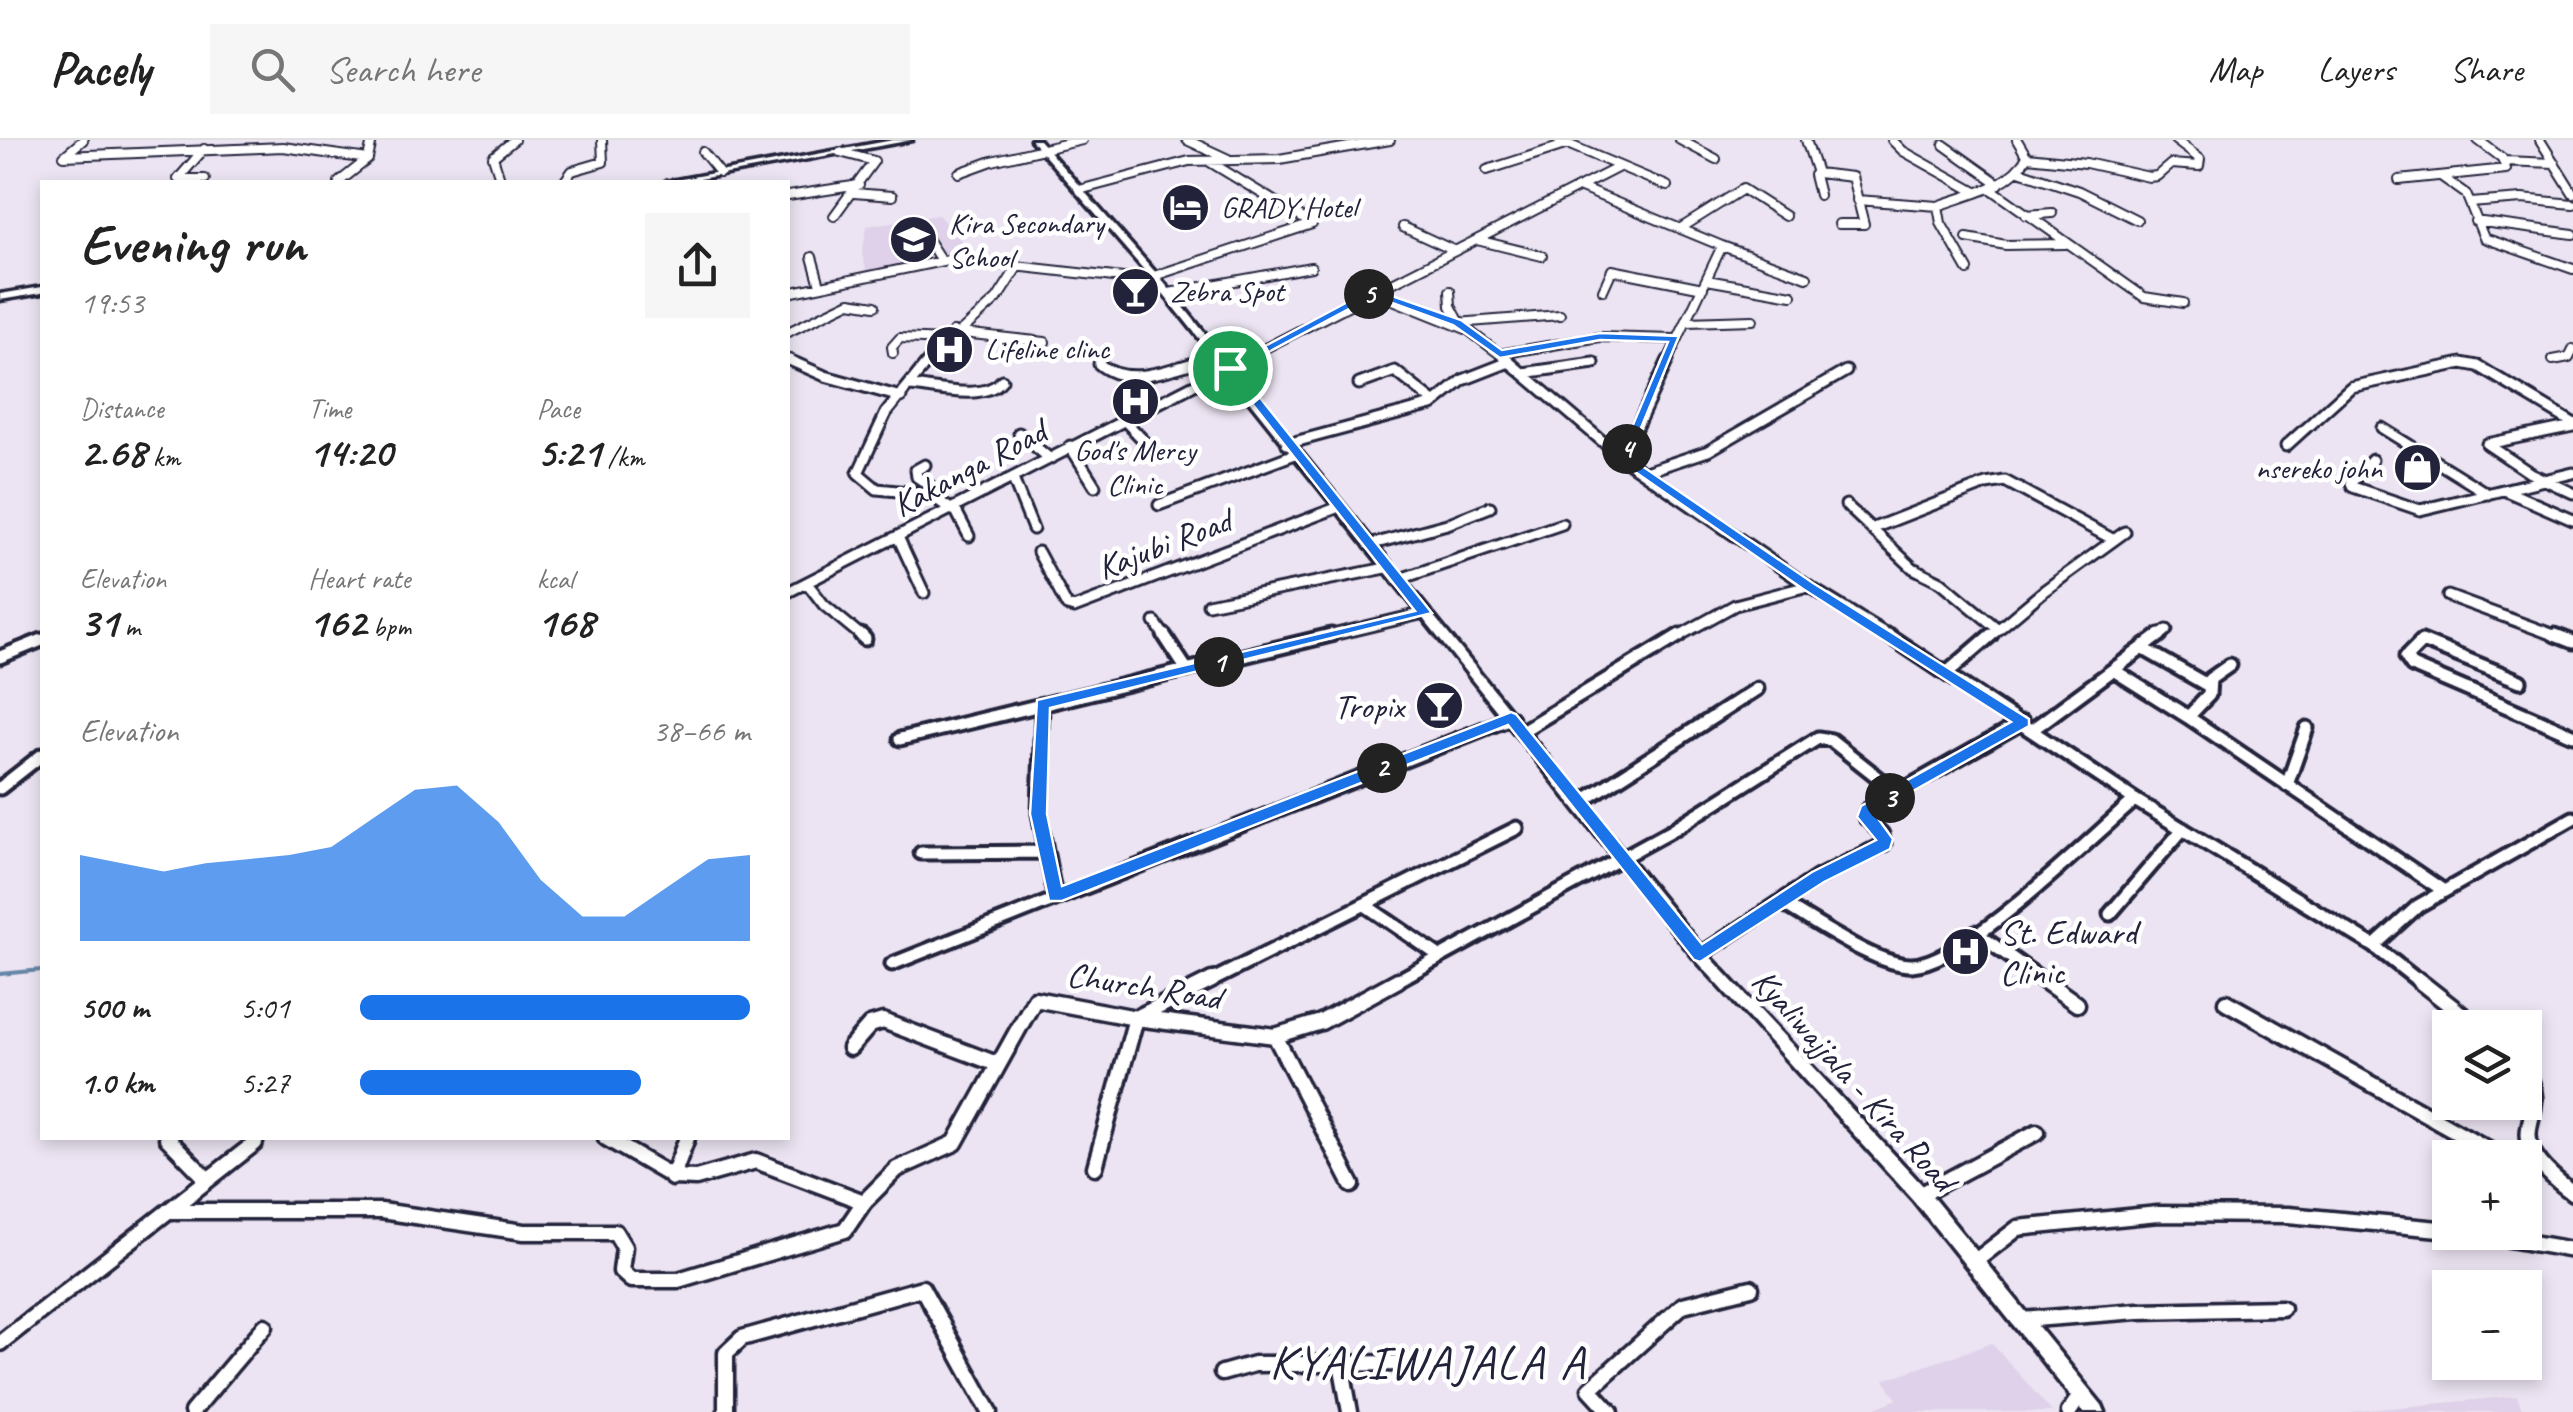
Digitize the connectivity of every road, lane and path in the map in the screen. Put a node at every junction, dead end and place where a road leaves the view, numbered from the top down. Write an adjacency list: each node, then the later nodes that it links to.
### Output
1 (82, 140): 22 (street)
2 (372, 140): 28 (street)
3 (514, 140): 43 (street)
4 (602, 140): 44 (street)
5 (907, 140): 25 (main road)
6 (1082, 140): 20 (street)
7 (1187, 140): 31 (street)
8 (1289, 140): 26 (street)
9 (1309, 140): 23 (street)
10 (1390, 140): 23 (street)
11 (1558, 140): 19 (street)
12 (1680, 140): 29 (street)
13 (1806, 140): 38 (street)
14 (1892, 140): 52 (street)
15 (2017, 140): 27 (street)
16 (2175, 140): 27 (street)
17 (2478, 140): 32 (street)
18 (2540, 140): 33 (street)
19 (1568, 144): 34 (street); 35 (street)
20 (1040, 145): 39 (street); 51 (street, Kyaliwajjala - Kira Road)
21 (1944, 145): 48 (street)
22 (204, 149): 28 (street); 41 (street)
23 (1325, 151): 26 (street)
24 (703, 152): 37 (street)
25 (840, 152): 37 (main road); 50 (street)
26 (1298, 156): 31 (street)
27 (2026, 157): 36 (street)
28 (368, 159): 42 (street)
29 (1716, 159)
30 (1206, 160): 31 (street); 51 (street); 85 (street)
31 (1229, 160)
32 (2505, 162): 33 (street); 40 (street)
33 (2555, 164): 53 (street)
34 (1619, 168): 47 (street); 49 (street)
35 (1487, 170)
36 (2018, 171): 48 (street); 65 (street)
37 (720, 173): 45 (main road)
38 (1817, 173): 54 (street); 57 (street)
39 (960, 174)
40 (2442, 176): 46 (street); 58 (street)
41 (205, 178)
42 (342, 180)
43 (500, 180)
44 (565, 180)
45 (684, 180)
46 (2398, 180)
47 (1667, 186)
48 (1995, 186): 52 (street); 62 (street)
49 (1581, 188): 69 (street); 73 (street)
50 (856, 189): 55 (street); 56 (street); 63 (street)
51 (1080, 190): 85 (street, Kyaliwajjala - Kira Road)
52 (1976, 192): 60 (street)
53 (2573, 193)
54 (1819, 195)
55 (790, 196)
56 (892, 196)
57 (1858, 200): 60 (street); 67 (street)
58 (2470, 203): 59 (street); 66 (street)
59 (2573, 204)
60 (1938, 206): 83 (street)
61 (2052, 213): 62 (street)
62 (2026, 215): 74 (street)
63 (834, 216)
64 (1786, 216): 69 (street)
65 (2137, 220)
66 (2475, 221): 71 (street); 82 (street)
67 (1838, 224)
68 (1403, 227): 76 (street)
69 (1681, 228): 75 (street)
70 (924, 234): 79 (street)
71 (2573, 234)
72 (1967, 238): 74 (street)
73 (1477, 240): 76 (street); 77 (street)
74 (2064, 244): 95 (street)
75 (1722, 246): 84 (street); 86 (street)
76 (1455, 251): 91 (street)
77 (1542, 256)
78 (812, 258): 87 (street)
79 (940, 260): 80 (street); 87 (street)
80 (1018, 266): 85 (street); 102 (street)
81 (1311, 267): 85 (street)
82 (2573, 268)
83 (1968, 270)
84 (1806, 276)
85 (1161, 284): 111 (street, Kyaliwajjala - Kira Road)
86 (1705, 284): 89 (street); 93 (street); 100 (street)
87 (820, 286): 92 (street)
88 (40, 290): 94 (main road)
89 (1604, 290)
90 (1450, 291): 99 (street)
91 (1372, 292): 99 (street); 111 (street)
92 (790, 293)
93 (1792, 294)
94 (0, 297)
95 (2183, 303)
96 (876, 306): 101 (street)
97 (1560, 315): 99 (street)
98 (1752, 320): 100 (street)
99 (1458, 322): 108 (street)
100 (1687, 322): 103 (street)
101 (790, 331)
102 (949, 336): 104 (street); 107 (street); 119 (street)
103 (1675, 339): 105 (street); 131 (street)
104 (1045, 342)
105 (1544, 346): 108 (street); 114 (street)
106 (2573, 349): 110 (street)
107 (893, 353)
108 (1504, 358): 116 (street); 121 (street)
109 (790, 359): 120 (street)
110 (2553, 360)
111 (1224, 362): 113 (street); 122 (street, Kakanga Road); 129 (street, Kyaliwajjala - Kira Road)
112 (1594, 363): 114 (street)
113 (1098, 364)
114 (1558, 366): 116 (street)
115 (1846, 372): 134 (street)
116 (1524, 373): 131 (street)
117 (1002, 380): 119 (street)
118 (1359, 384): 121 (street)
119 (910, 386): 120 (street)
120 (901, 396): 141 (street)
121 (1434, 402): 129 (street)
122 (1122, 418): 126 (street, Kakanga Road); 127 (street)
123 (2573, 424): 128 (street); 137 (street)
124 (2382, 428): 142 (street)
125 (1019, 433): 130 (street)
126 (1070, 446): 130 (street, Kakanga Road); 138 (street)
127 (1148, 446)
128 (2286, 446)
129 (1291, 449): 144 (street); 146 (street, Kyaliwajjala - Kira Road)
130 (1049, 458): 136 (street, Kakanga Road)
131 (1622, 458): 134 (street)
132 (2372, 460): 142 (street)
133 (925, 464): 141 (street)
134 (1645, 472): 160 (street)
135 (2573, 473): 137 (street)
136 (1013, 479): 147 (street, Kakanga Road); 150 (street)
137 (2543, 479): 139 (street); 140 (street)
138 (1095, 486)
139 (2503, 490): 142 (street); 148 (street)
140 (2573, 492)
141 (929, 494): 147 (street)
142 (2488, 494)
143 (1846, 505): 151 (street)
144 (1159, 506)
145 (1490, 506): 156 (street)
146 (1339, 507): 156 (street, Kyaliwajjala - Kira Road); 157 (street, Kajubi Road)
147 (953, 509): 153 (street); 154 (street, Kakanga Road)
148 (2573, 520)
149 (1562, 524): 158 (street)
150 (1033, 529)
151 (1871, 529): 155 (street); 167 (street)
152 (2125, 532): 155 (street)
153 (968, 536)
154 (898, 537): 159 (street, Kakanga Road); 162 (street)
155 (2114, 540): 167 (street)
156 (1368, 544): 158 (street, Kyaliwajjala - Kira Road)
157 (1038, 552)
158 (1392, 574): 164 (street); 165 (street, Kyaliwajjala - Kira Road)
159 (807, 582): 161 (street, Kakanga Road); 169 (street)
160 (1808, 586): 177 (street); 186 (street)
161 (790, 591)
162 (924, 593)
163 (2448, 596): 171 (street)
164 (1208, 604)
165 (1424, 613): 175 (street); 183 (street, Kyaliwajjala - Kira Road)
166 (1154, 622): 175 (street)
167 (1998, 629): 177 (street)
168 (2168, 630): 172 (street)
169 (865, 639)
170 (40, 641): 173 (street)
171 (2573, 642)
172 (2144, 649): 176 (street); 179 (street)
173 (0, 657)
174 (2230, 665): 179 (street)
175 (1188, 670): 181 (street)
176 (2116, 671): 182 (street); 184 (street)
177 (1948, 672): 184 (street)
178 (2520, 681): 187 (street)
179 (2207, 685): 182 (street)
180 (1756, 689): 194 (street)
181 (1042, 704): 188 (street); 198 (street)
182 (2188, 717): 190 (street)
183 (1511, 718): 186 (street, Kyaliwajjala - Kira Road); 202 (street)
184 (2028, 726): 192 (street); 193 (street)
185 (2307, 728): 190 (street)
186 (1522, 731): 194 (street, Kyaliwajjala - Kira Road)
187 (2573, 735)
188 (900, 739)
189 (40, 757): 191 (street)
190 (2287, 784): 201 (street)
191 (0, 788)
192 (1899, 794): 200 (street, Church Road); 203 (street)
193 (2135, 800): 197 (street); 206 (street)
194 (1580, 804): 200 (street, Kyaliwajjala - Kira Road)
195 (2573, 818): 201 (street)
196 (1516, 828): 204 (street)
197 (2183, 830): 205 (street); 207 (street)
198 (1045, 852): 199 (street); 202 (street)
199 (920, 853)
200 (1621, 855): 208 (street, Church Road); 209 (street, Kyaliwajjala - Kira Road)
201 (2444, 891): 207 (street)
202 (1056, 896): 210 (street)
203 (1780, 902): 206 (street); 209 (street)
204 (1365, 905): 208 (street); 214 (street)
205 (2110, 914)
206 (1975, 932): 212 (street)
207 (2374, 946): 213 (street)
208 (1438, 955): 215 (street, Church Road)
209 (1700, 955): 231 (street, Kyaliwajjala - Kira Road)
210 (892, 964)
211 (2226, 1002): 223 (street)
212 (2077, 1004)
213 (2456, 1010)
214 (1136, 1018): 215 (street, Church Road); 217 (street, Church Road); 225 (street)
215 (1275, 1036): 229 (street)
216 (850, 1048): 217 (street)
217 (997, 1064): 232 (street, Church Road)
218 (2530, 1120): 226 (street)
219 (2036, 1132): 231 (street)
220 (169, 1140): 228 (street)
221 (609, 1140): 227 (street)
222 (686, 1140): 227 (street)
223 (2472, 1140)
224 (256, 1143): 228 (street)
225 (1095, 1167)
226 (2544, 1168): 230 (street)
227 (672, 1178): 232 (street)
228 (208, 1180): 233 (street)
229 (1352, 1185)
230 (2573, 1193)
231 (1920, 1195): 237 (street, Kyaliwajjala - Kira Road)
232 (864, 1202): 233 (street, Church Road)
233 (168, 1211): 242 (street)
234 (2432, 1228): 237 (street)
235 (2542, 1245): 236 (street)
236 (2573, 1250)
237 (1974, 1262): 240 (street, Kyaliwajjala - Kira Road)
238 (1751, 1288): 251 (street)
239 (2282, 1308): 240 (street)
240 (2021, 1320): 246 (street, Kyaliwajjala - Kira Road)
241 (264, 1326): 247 (street)
242 (0, 1343)
243 (1422, 1362): 244 (street)
244 (1341, 1363): 245 (street); 250 (street)
245 (1222, 1373)
246 (2081, 1394): 252 (street); 253 (street, Kyaliwajjala - Kira Road)
247 (192, 1412)
248 (726, 1412): 249 (street)
249 (990, 1412)
250 (1350, 1412)
251 (1611, 1412)
252 (2069, 1412)
253 (2096, 1412)

